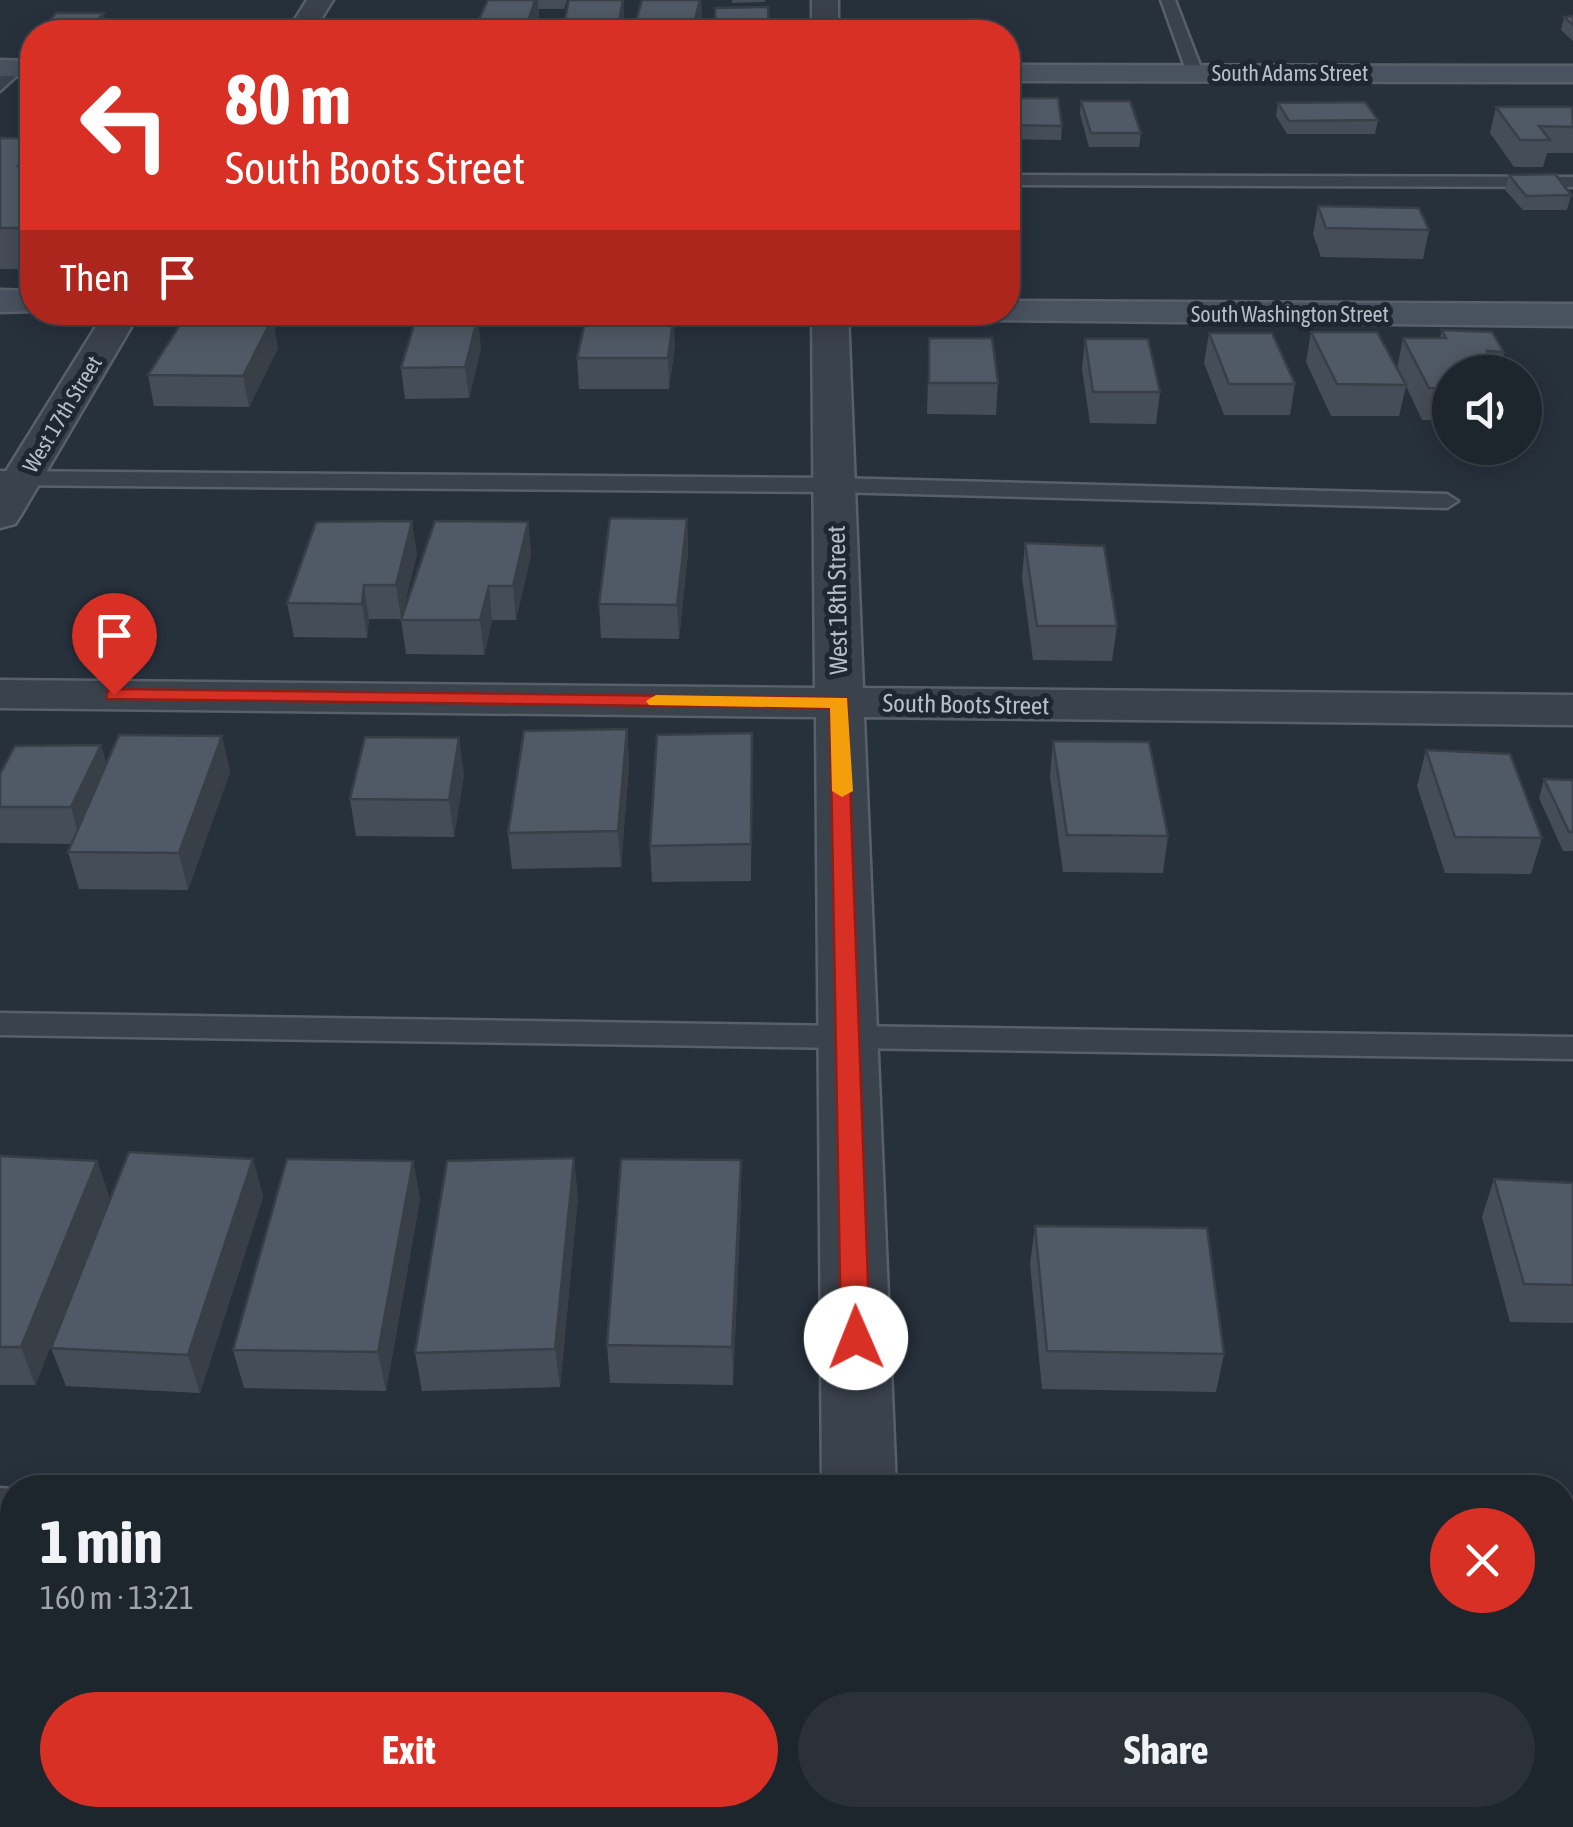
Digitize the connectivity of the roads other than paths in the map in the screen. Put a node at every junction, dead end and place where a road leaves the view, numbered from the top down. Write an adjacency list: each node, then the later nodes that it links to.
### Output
1 (1168, 0): 3 (lane)
2 (1020, 73): 3 (main road, South Adams Street)
3 (1194, 73): 4 (main road, South Adams Street)
4 (1573, 74)
5 (1020, 180): 6 (lane)
6 (1573, 182)
7 (1020, 312): 8 (main road, South Washington Street)
8 (1573, 316)
9 (115, 325): 11 (street, West 17th Street)
10 (830, 325): 12 (street, West 18th Street)
11 (12, 478): 12 (lane); 14 (street, West 17th Street)
12 (834, 484): 13 (lane); 16 (street, West 18th Street)
13 (1447, 500)
14 (0, 516)
15 (0, 694): 16 (street, South Boots Street)
16 (840, 702): 17 (street, South Boots Street); 19 (street, West 18th Street)
17 (1573, 710)
18 (0, 1024): 19 (lane)
19 (848, 1038): 20 (lane); 21 (street, West 18th Street)
20 (1573, 1048)
21 (859, 1475)

